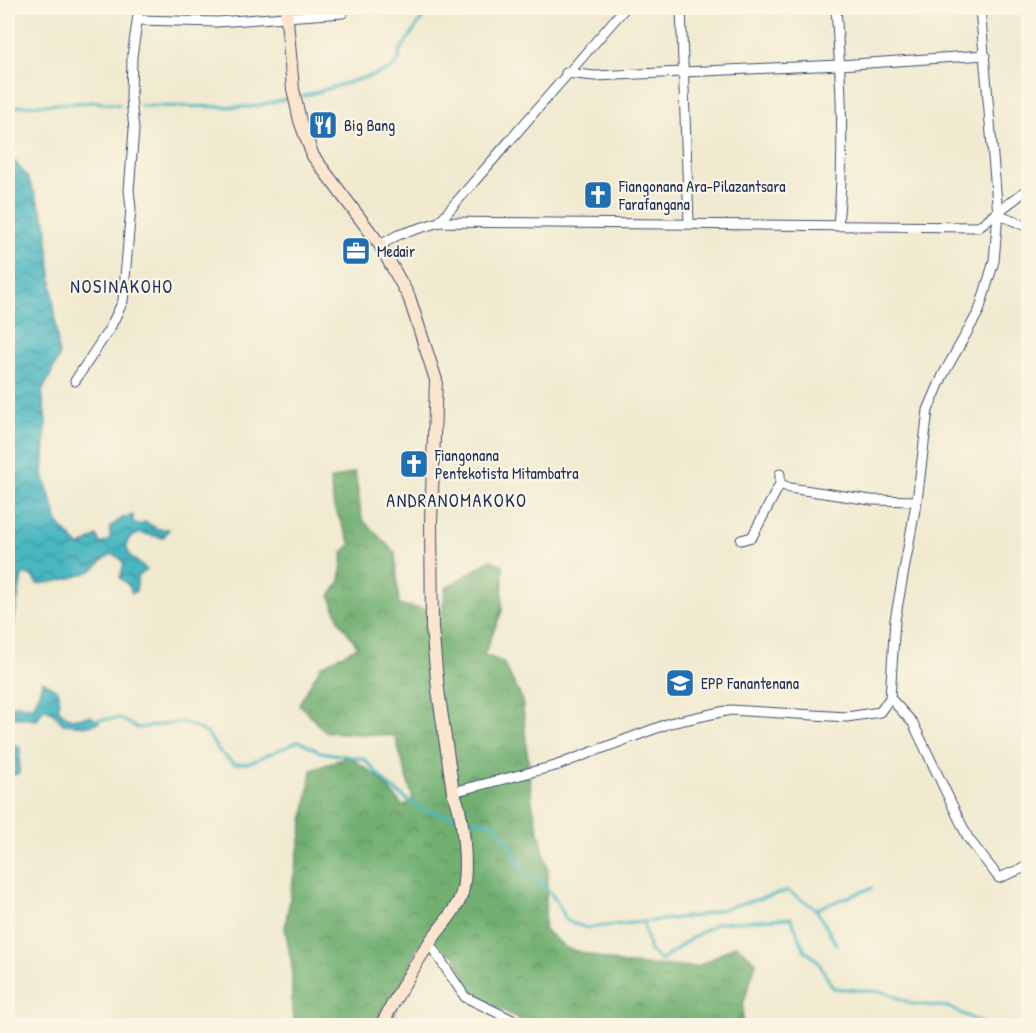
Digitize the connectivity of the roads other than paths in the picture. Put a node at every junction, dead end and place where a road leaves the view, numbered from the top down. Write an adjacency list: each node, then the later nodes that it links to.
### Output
1 (139, 8): 8 (street)
2 (625, 8): 12 (street)
3 (681, 8): 11 (street)
4 (836, 8): 10 (street)
5 (980, 8): 9 (street)
6 (286, 12): 7 (street); 8 (street); 19 (street)
7 (343, 13)
8 (138, 21): 20 (street)
9 (985, 55): 10 (street); 14 (street)
10 (840, 65): 11 (street); 17 (street)
11 (683, 72): 12 (street); 16 (street)
12 (566, 73): 15 (street)
13 (1029, 189): 14 (street)
14 (998, 214): 17 (street); 18 (street); 21 (street)
15 (439, 222): 16 (street); 19 (street)
16 (689, 223): 17 (street)
17 (838, 226)
18 (1029, 227)
19 (380, 245): 24 (street)
20 (75, 381)
21 (917, 501): 22 (street); 23 (street)
22 (741, 540)
23 (890, 698): 24 (street); 25 (street)
24 (456, 797): 26 (street)
25 (1029, 866)
26 (429, 943): 27 (street); 28 (street)
27 (381, 1026)
28 (525, 1026)

